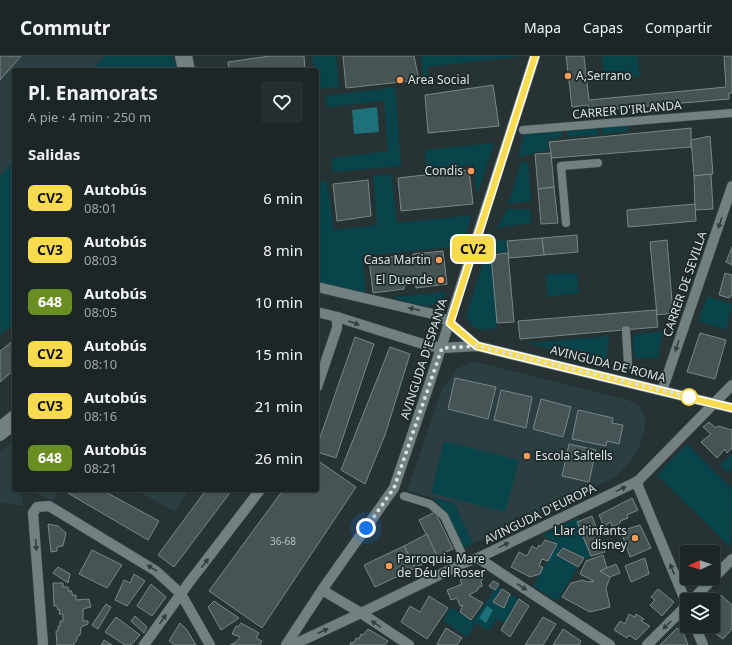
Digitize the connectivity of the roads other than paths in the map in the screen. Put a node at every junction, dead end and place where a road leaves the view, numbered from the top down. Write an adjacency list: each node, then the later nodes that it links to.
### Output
1 (180, 56): 4 (street)
2 (187, 56): 5 (street)
3 (535, 56): 14 (street, AVINGUDA D'ESPANYA)
4 (183, 68)
5 (190, 68)
6 (732, 113): 7 (street, CARRER D'IRLANDA)
7 (523, 130)
8 (598, 163): 10 (street)
9 (732, 186): 21 (street, CARRER DE SEVILLA, one-way to 21)
10 (566, 223)
11 (319, 288): 14 (street, AVINGUDA DE ROMA, one-way to 11)
12 (319, 312): 13 (street, AVINGUDA DE ROMA)
13 (337, 317): 17 (street, AVINGUDA DE ROMA, one-way to 17); 19 (street)
14 (450, 323): 16 (street, AVINGUDA DE ROMA); 17 (street, AVINGUDA D'ESPANYA)
15 (626, 330): 18 (street)
16 (477, 346): 17 (street, AVINGUDA DE ROMA); 21 (street, AVINGUDA DE ROMA)
17 (442, 348): 34 (street, AVINGUDA D'ESPANYA)
18 (628, 365)
19 (319, 381)
20 (732, 385): 22 (street, AVINGUDA D'EUROPA)
21 (662, 391): 22 (street, AVINGUDA DE ROMA)
22 (714, 403): 23 (street, AVINGUDA DE ROMA); 28 (street, AVINGUDA D'EUROPA)
23 (732, 408)
24 (12, 417): 25 (street)
25 (0, 426)
26 (12, 427): 27 (street)
27 (0, 436)
28 (638, 481): 32 (street, AVINGUDA D'EUROPA, one-way to 28); 35 (street, one-way to 28)
29 (258, 492): 37 (street, one-way to 29)
30 (404, 496): 31 (street)
31 (461, 552)
32 (478, 558): 39 (street, AVINGUDA D'EUROPA); 46 (street, one-way to 46)
33 (732, 559): 36 (street)
34 (322, 590): 39 (street); 41 (street, AVINGUDA D'ESPANYA)
35 (682, 593)
36 (699, 593)
37 (181, 594): 42 (street, one-way to 42); 43 (street, one-way to 37); 44 (street)
38 (680, 612): 47 (street, one-way to 47)
39 (361, 613): 41 (street, AVINGUDA D'EUROPA, one-way to 39); 45 (street, one-way to 39)
40 (698, 633): 48 (street)
41 (287, 644)
42 (43, 645)
43 (144, 645)
44 (210, 645)
45 (409, 645)
46 (610, 645)
47 (647, 645)
48 (703, 645)

